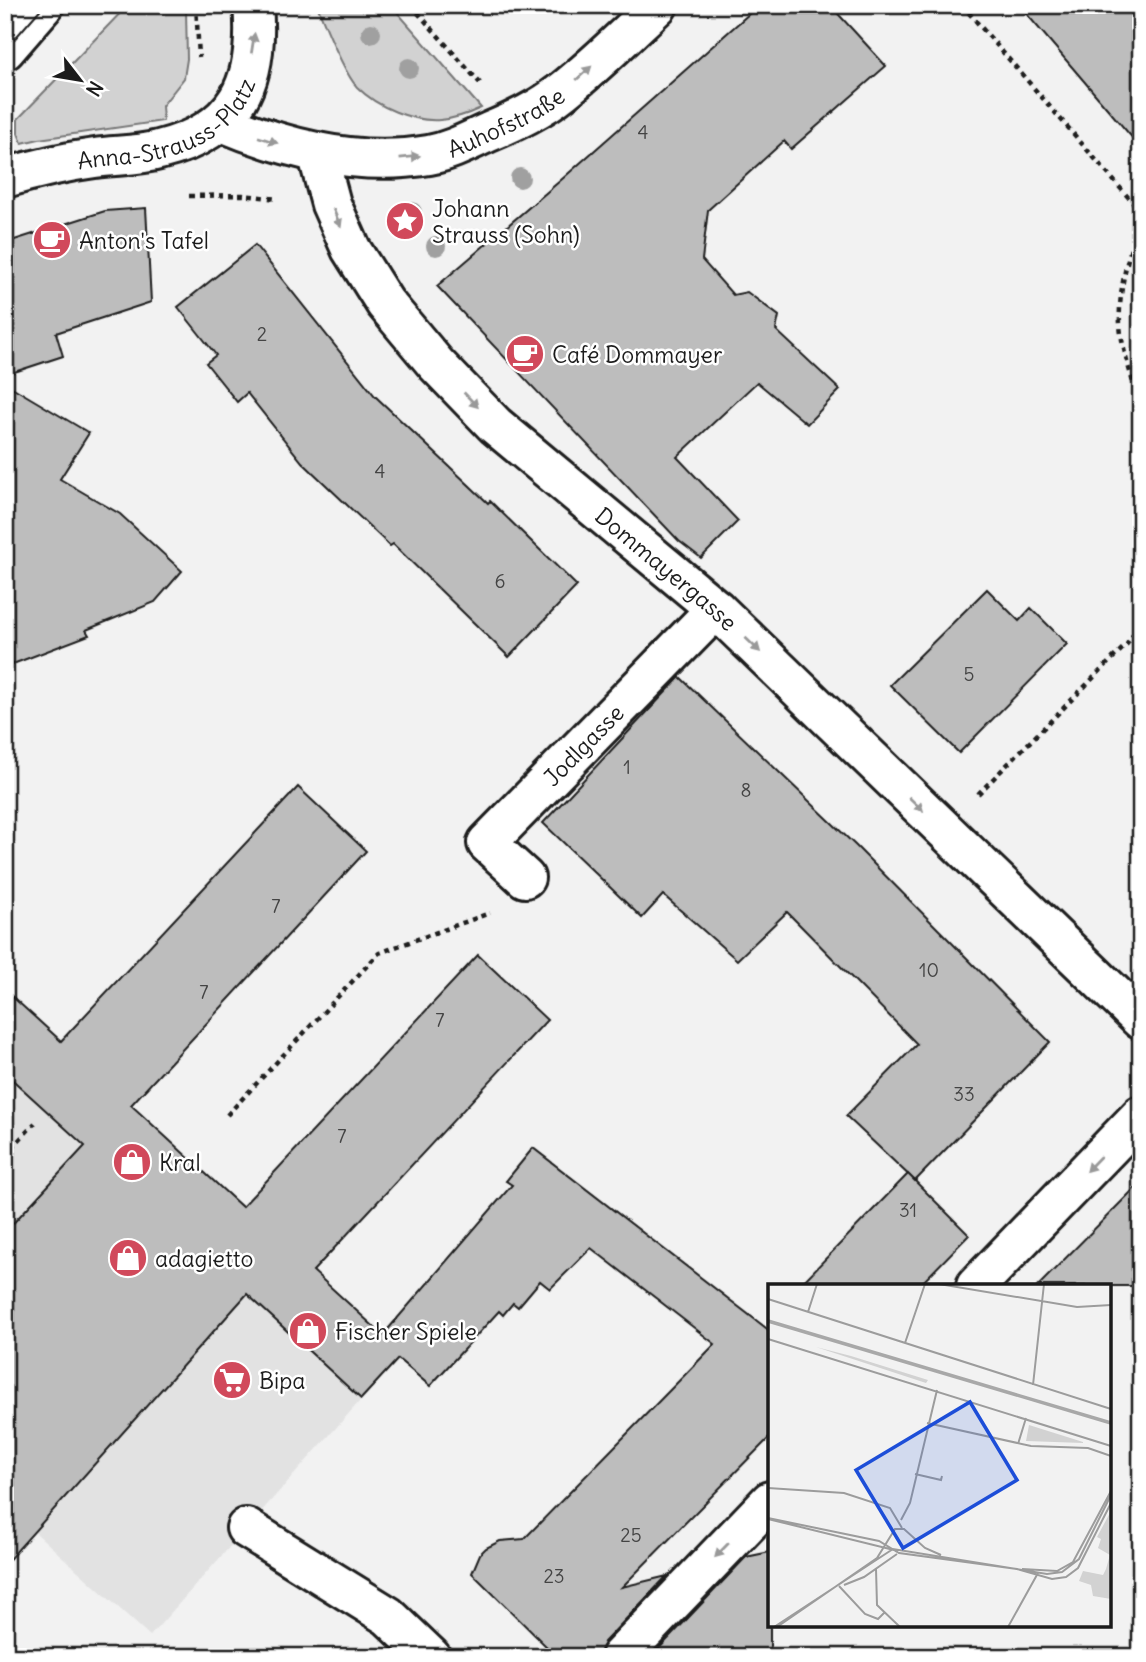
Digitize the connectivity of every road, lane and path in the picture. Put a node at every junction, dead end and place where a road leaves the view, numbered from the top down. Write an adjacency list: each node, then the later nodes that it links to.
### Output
1 (44, 5): 5 (street)
2 (253, 5): 6 (street, Anna-Strauss-Platz, one-way to 2)
3 (658, 5): 7 (street, Auhofstraße, one-way to 3)
4 (962, 5): 11 (path)
5 (5, 50)
6 (222, 122): 7 (street, one-way to 7); 8 (street, Anna-Strauss-Platz)
7 (317, 152): 10 (street, Dommayergasse)
8 (5, 178)
9 (179, 196): 10 (path)
10 (331, 204): 14 (street, Dommayergasse, one-way to 14)
11 (1141, 212)
12 (1141, 221): 13 (path)
13 (1141, 409)
14 (716, 609): 16 (street, Dommayergasse, one-way to 16); 17 (street, Jodlgasse)
15 (1141, 623): 16 (path)
16 (943, 830): 18 (street, Dommayergasse)
17 (525, 878): 19 (path)
18 (1141, 1020)
19 (227, 1115)
20 (1141, 1115): 23 (street, one-way to 23)
21 (35, 1123): 22 (path)
22 (5, 1155)
23 (978, 1284)
24 (768, 1503): 27 (street, one-way to 27)
25 (247, 1528): 26 (street)
26 (431, 1657)
27 (620, 1657)

